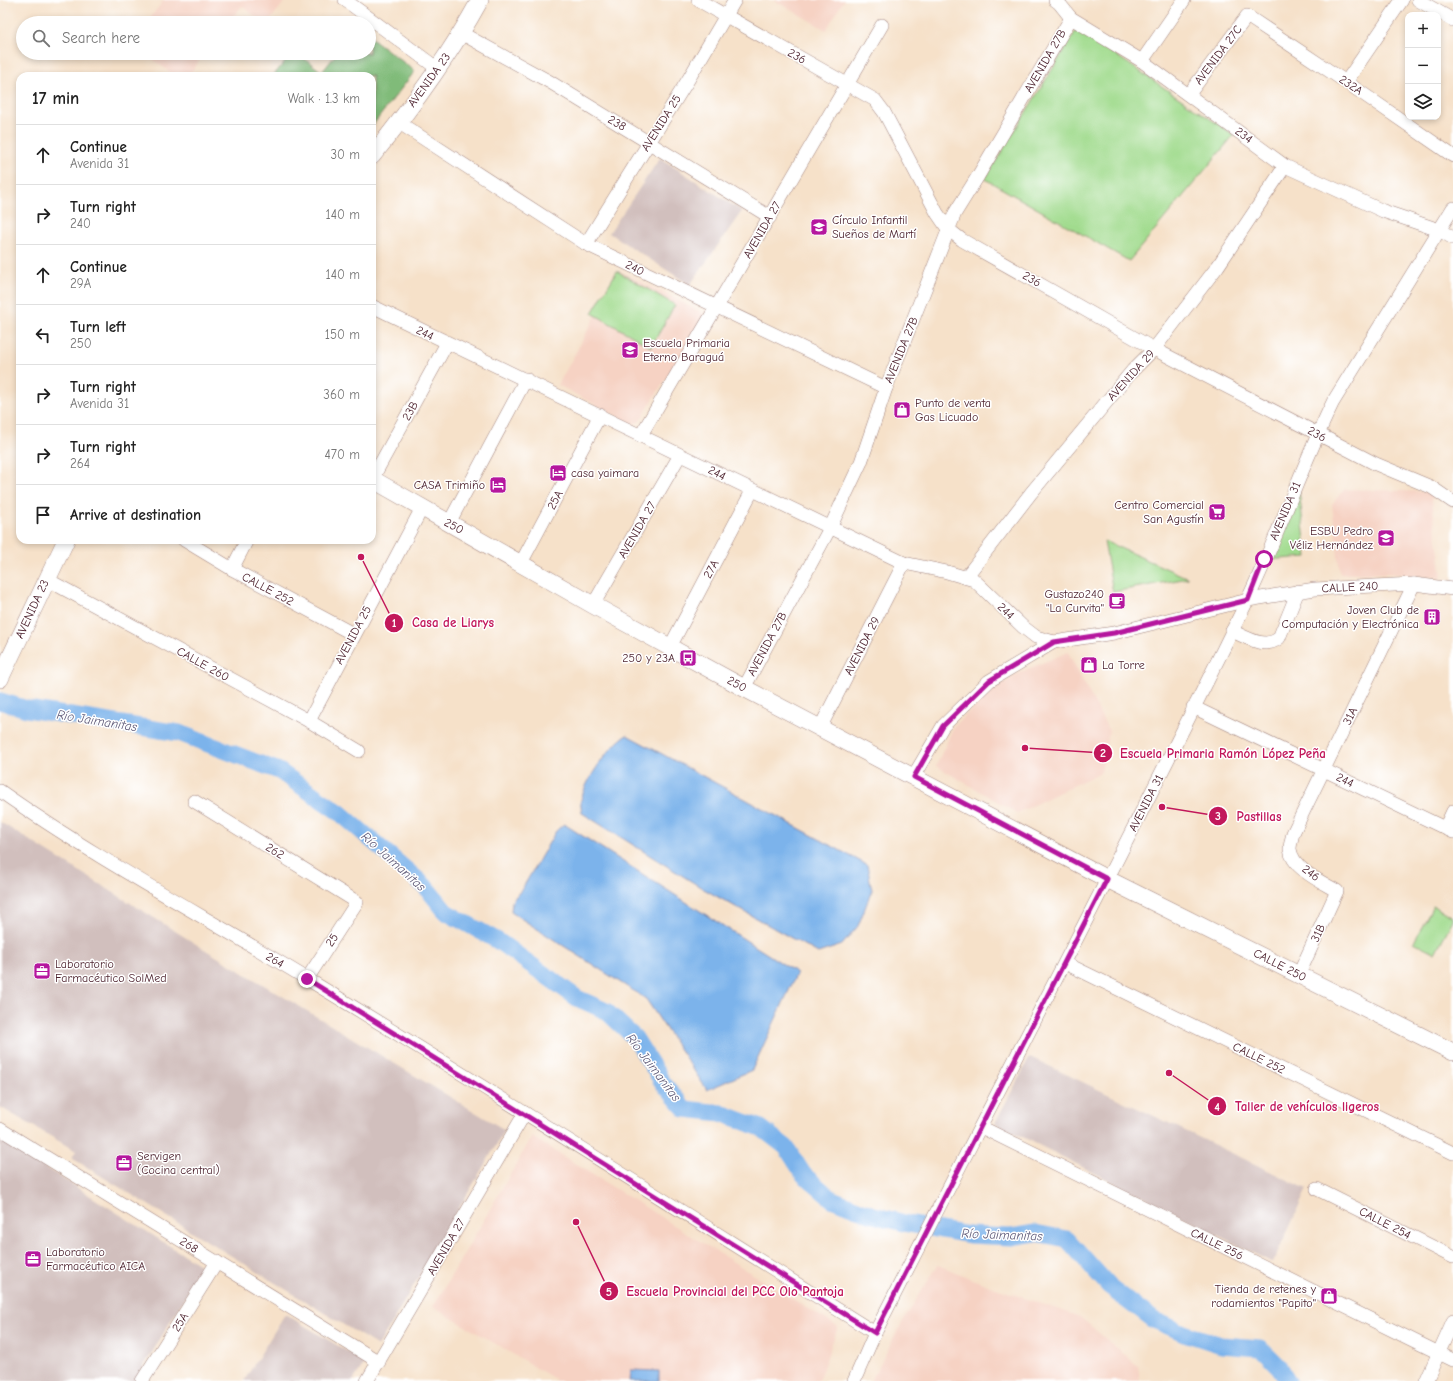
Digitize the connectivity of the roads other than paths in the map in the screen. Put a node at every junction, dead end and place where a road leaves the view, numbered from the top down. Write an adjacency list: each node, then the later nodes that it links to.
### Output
1 (345, 0): 10 (street)
2 (480, 0): 16 (main road, AVENIDA 23)
3 (698, 0): 9 (street, 236)
4 (735, 0): 9 (street, AVENIDA 25)
5 (1184, 0): 17 (street)
6 (1402, 0): 19 (street)
7 (1418, 0): 13 (street)
8 (1058, 1): 12 (street, 234)
9 (726, 15): 20 (street, 236); 23 (street, AVENIDA 25)
10 (367, 16)
11 (1247, 16): 19 (street, 232A); 21 (street, AVENIDA 27C)
12 (1071, 18): 17 (street, 234); 29 (street, AVENIDA 27B)
13 (1453, 20)
14 (376, 23): 18 (street)
15 (882, 25): 20 (street, AVENIDA 27)
16 (461, 33): 18 (main road, AVENIDA 23); 23 (street, 238)
17 (1142, 61): 21 (street, 234)
18 (438, 69): 22 (main road, AVENIDA 23)
19 (1346, 82): 25 (street, 232A)
20 (847, 84): 28 (street, AVENIDA 27); 29 (street, 236)
21 (1189, 94): 26 (street, 234)
22 (398, 122): 24 (main road, AVENIDA 23); 32 (street, 240)
23 (649, 141): 28 (street, 238); 32 (street, AVENIDA 25)
24 (376, 151)
25 (1453, 156)
26 (1285, 166): 30 (street, 234); 36 (street, AVENIDA 29)
27 (1453, 208): 30 (street, AVENIDA 31)
28 (770, 217): 33 (street, AVENIDA 27)
29 (948, 229): 36 (street, 236); 38 (street, AVENIDA 27B)
30 (1439, 230): 31 (street, 234); 40 (street, AVENIDA 31)
31 (1453, 238)
32 (586, 244): 33 (street, 240)
33 (717, 308): 38 (street, 240); 41 (street, AVENIDA 27)
34 (376, 309): 35 (street, 244)
35 (447, 343): 37 (street, 244); 43 (street, 23B)
36 (1154, 349): 40 (street, 236); 56 (street, AVENIDA 29)
37 (526, 379): 39 (street, 244); 48 (street)
38 (886, 388): 49 (street, AVENIDA 27B)
39 (600, 415): 41 (street, 244); 53 (street, 25A)
40 (1317, 434): 46 (street, 236); 61 (street, AVENIDA 31)
41 (641, 435): 42 (street, 244)
42 (680, 455): 45 (street, 244); 62 (street, AVENIDA 27)
43 (376, 472)
44 (376, 481): 47 (main road, 250)
45 (752, 491): 49 (street, 244); 66 (street, 27A)
46 (1453, 502)
47 (422, 508): 48 (main road, 250); 64 (street, AVENIDA 25)
48 (449, 523): 53 (main road, 250)
49 (830, 528): 54 (street, 244); 68 (street, AVENIDA 27B)
50 (64, 544): 57 (main road, AVENIDA 23)
51 (191, 544): 55 (street, CALLE 252)
52 (244, 544): 55 (street)
53 (521, 563): 62 (main road, 250)
54 (904, 563): 56 (street, 244); 71 (street, AVENIDA 29)
55 (232, 569): 64 (street, CALLE 252)
56 (966, 577): 65 (street, 244)
57 (46, 578): 67 (main road, AVENIDA 23); 70 (street, CALLE 260)
58 (1414, 584): 59 (street, CALLE 240); 60 (street, CALLE 240); 73 (street, 31A)
59 (1452, 587)
60 (1298, 591): 61 (street, CALLE 240); 63 (street)
61 (1248, 600): 63 (street, AVENIDA 31); 65 (street)
62 (593, 606): 66 (main road, 250)
63 (1232, 631): 69 (street, AVENIDA 31)
64 (353, 634): 70 (street, AVENIDA 25)
65 (1054, 642): 74 (street)
66 (670, 647): 68 (main road, 250)
67 (2, 674)
68 (744, 688): 71 (main road, 250)
69 (1193, 707): 73 (street, 244); 80 (street, AVENIDA 31)
70 (309, 721): 72 (street, CALLE 260)
71 (820, 728): 74 (main road, 250)
72 (359, 751)
73 (1324, 770): 78 (street, 244); 79 (street, 31A)
74 (914, 777): 80 (main road, 250)
75 (0, 791): 85 (street, 264)
76 (194, 800): 82 (street, 262)
77 (1453, 811): 78 (street)
78 (1449, 830)
79 (1290, 849): 81 (street, 246)
80 (1107, 879): 83 (street, AVENIDA 31); 84 (main road, CALLE 250)
81 (1337, 891): 84 (street, 31B)
82 (357, 902): 85 (street, 25)
83 (1065, 963): 88 (street, AVENIDA 31); 90 (street, CALLE 252)
84 (1299, 974): 86 (main road, CALLE 250)
85 (307, 979): 87 (street, 264)
86 (1453, 1052)
87 (525, 1113): 95 (street, 264); 98 (street, AVENIDA 27)
88 (981, 1127): 95 (street, AVENIDA 31); 96 (street, CALLE 256)
89 (0, 1129): 93 (street, 268)
90 (1453, 1152)
91 (1317, 1189): 92 (street, CALLE 254)
92 (1453, 1257)
93 (217, 1262): 98 (street, 268); 99 (street, 25A)
94 (1453, 1321): 96 (street)
95 (875, 1333): 101 (street, AVENIDA 31)
96 (1438, 1352): 97 (street, CALLE 256); 102 (street)
97 (1453, 1360)
98 (378, 1362): 100 (street, AVENIDA 27)
99 (142, 1381)
100 (367, 1381)
101 (854, 1381)
102 (1426, 1381)

